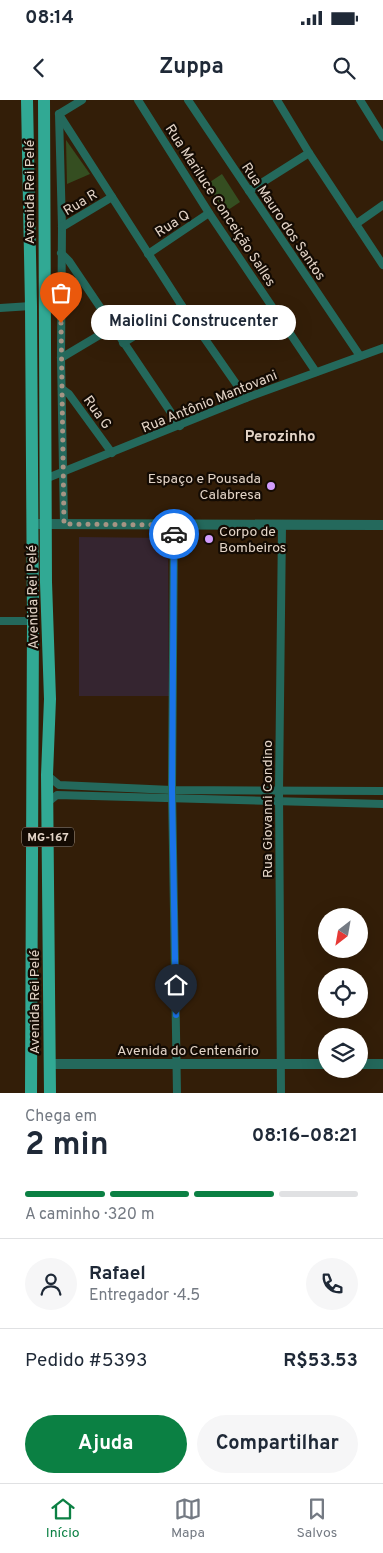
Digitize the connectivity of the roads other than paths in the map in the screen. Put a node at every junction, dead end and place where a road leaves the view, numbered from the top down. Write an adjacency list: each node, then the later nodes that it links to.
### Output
1 (27, 100): 20 (main road, Avenida Rei Pelé / MG-167)
2 (82, 100): 8 (street)
3 (188, 100): 11 (street, Rua Mauro dos Santos)
4 (277, 100): 10 (street)
5 (360, 100): 9 (street)
6 (141, 101): 14 (street, Rua Mariluce Conceição Salles)
7 (44, 104): 8 (street); 34 (main road, Avenida Rei Pelé / MG-167)
8 (59, 114): 12 (street); 16 (street)
9 (383, 137)
10 (309, 154): 11 (street); 15 (street)
11 (249, 191): 26 (street, Rua Mauro dos Santos)
12 (112, 197): 16 (street, Rua R); 18 (street)
13 (383, 205): 15 (street)
14 (209, 214): 18 (street, Rua Q); 28 (street, Rua Mariluce Conceição Salles)
15 (356, 224): 19 (street)
16 (62, 227): 17 (street)
17 (61, 253): 23 (street); 27 (street)
18 (148, 254): 21 (street)
19 (383, 265)
20 (31, 306): 22 (street); 35 (main road, Avenida Rei Pelé / MG-167)
21 (182, 306): 24 (street); 30 (street)
22 (0, 308)
23 (113, 327): 24 (street); 27 (street)
24 (123, 343): 31 (street)
25 (383, 348): 26 (street, Rua Antônio Mantovani)
26 (360, 356): 28 (street, Rua Antônio Mantovani)
27 (61, 358): 29 (street)
28 (316, 372): 30 (street, Rua Antônio Mantovani)
29 (62, 389): 32 (street, Rua G); 33 (street)
30 (246, 398): 31 (street, Rua Antônio Mantovani)
31 (180, 426): 32 (street, Rua Antônio Mantovani)
32 (112, 452): 33 (street, Rua Antônio Mantovani)
33 (64, 471): 34 (street, Rua Antônio Mantovani); 37 (street)
34 (45, 479): 36 (main road, Avenida Rei Pelé / MG-167)
35 (31, 524): 36 (street); 41 (main road, Avenida Rei Pelé / MG-167)
36 (46, 524): 37 (street); 43 (main road, Avenida Rei Pelé / MG-167)
37 (64, 524): 38 (street)
38 (174, 525): 39 (street); 46 (street)
39 (282, 525): 40 (street); 44 (street, Rua Giovanni Condino)
40 (383, 525)
41 (32, 620): 42 (street); 56 (main road, Avenida Rei Pelé / MG-167)
42 (0, 621)
43 (47, 775): 46 (street); 48 (main road, Avenida Rei Pelé / MG-167)
44 (279, 791): 45 (street); 46 (street); 47 (street, Rua Giovanni Condino)
45 (383, 791)
46 (172, 794): 47 (street); 48 (street); 51 (street)
47 (279, 801): 49 (street); 52 (street, Rua Giovanni Condino)
48 (47, 803): 50 (main road, Avenida Rei Pelé / MG-167)
49 (383, 804)
50 (50, 1064): 51 (street, Avenida do Centenário); 57 (main road, Avenida Rei Pelé / MG-167)
51 (177, 1064): 52 (street, Avenida do Centenário); 58 (street)
52 (281, 1064): 53 (street, Avenida do Centenário); 59 (street, Rua Giovanni Condino)
53 (318, 1064)
54 (368, 1064): 55 (street)
55 (383, 1064)
56 (31, 1093)
57 (50, 1093)
58 (177, 1093)
59 (281, 1093)

